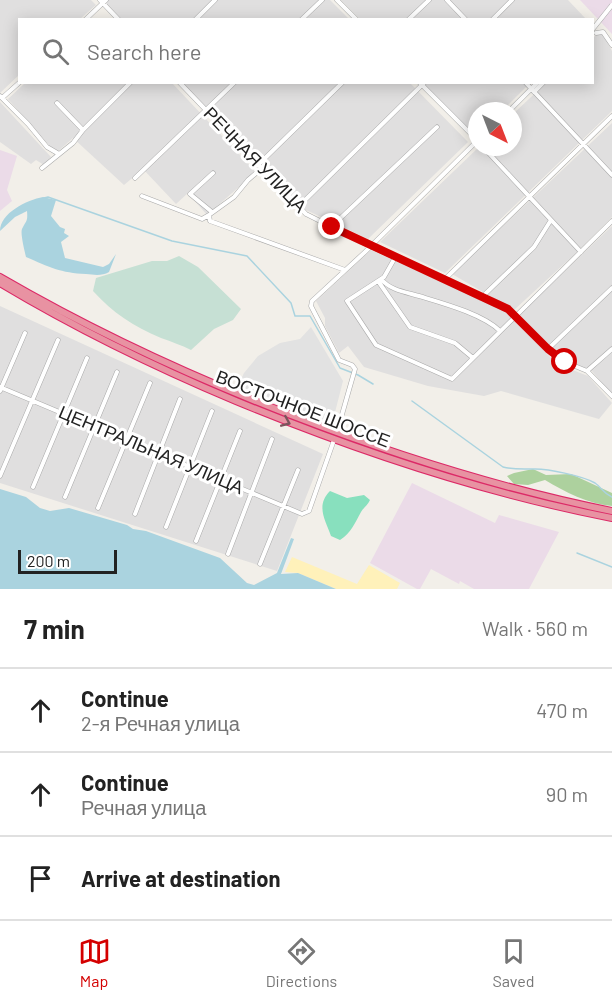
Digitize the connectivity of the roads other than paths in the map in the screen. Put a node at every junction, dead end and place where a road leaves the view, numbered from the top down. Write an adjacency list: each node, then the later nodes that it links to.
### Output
1 (215, 0): 11 (street)
2 (321, 0): 12 (street)
3 (337, 0): 13 (street)
4 (429, 0): 14 (street)
5 (447, 0): 15 (street)
6 (512, 0): 16 (street)
7 (103, 1): 9 (street); 10 (street)
8 (612, 5): 17 (street, bridge)
9 (87, 18)
10 (117, 18)
11 (197, 18)
12 (303, 18)
13 (355, 18)
14 (410, 18)
15 (463, 18)
16 (494, 18)
17 (594, 31)
18 (594, 32): 19 (street)
19 (612, 45)
20 (18, 84): 28 (street)
21 (129, 84): 35 (street)
22 (181, 84): 31 (street, РЕЧНАЯ УЛИЦА)
23 (233, 84): 31 (street)
24 (341, 84): 40 (street)
25 (421, 84): 47 (street)
26 (423, 84): 34 (street)
27 (532, 86): 29 (street); 36 (street)
28 (1, 97): 38 (street)
29 (517, 102)
30 (57, 103): 35 (street)
31 (206, 110): 40 (street, РЕЧНАЯ УЛИЦА); 44 (street)
32 (612, 116): 36 (street)
33 (437, 127): 51 (street)
34 (466, 129)
35 (83, 130): 38 (street)
36 (584, 143): 43 (street); 46 (street)
37 (468, 150): 52 (street)
38 (59, 154): 41 (street)
39 (491, 156): 46 (street)
40 (260, 167): 47 (street, РЕЧНАЯ УЛИЦА); 48 (street)
41 (42, 168)
42 (213, 173): 48 (street)
43 (612, 174)
44 (135, 178)
45 (142, 196): 48 (street)
46 (530, 197): 49 (street); 57 (street)
47 (298, 207): 51 (street, РЕЧНАЯ УЛИЦА)
48 (211, 214): 55 (street)
49 (550, 220): 53 (street); 61 (street)
50 (612, 221): 53 (street)
51 (332, 227): 52 (street, РЕЧНАЯ УЛИЦА)
52 (370, 246): 54 (street, РЕЧНАЯ УЛИЦА); 55 (street)
53 (581, 252): 62 (street)
54 (396, 256): 57 (street, РЕЧНАЯ УЛИЦА); 58 (street)
55 (345, 270): 83 (street)
56 (0, 277): 77 (highway, ВОСТОЧНОЕ ШОССЕ)
57 (445, 279): 61 (street, РЕЧНАЯ УЛИЦА)
58 (379, 280): 63 (street); 69 (street); 69 (street)
59 (0, 283): 76 (highway, ВОСТОЧНОЕ ШОССЕ)
60 (612, 288): 66 (street)
61 (483, 296): 62 (street, РЕЧНАЯ УЛИЦА)
62 (516, 315): 63 (street); 66 (street, РЕЧНАЯ УЛИЦА)
63 (500, 331): 69 (street)
64 (25, 333): 73 (street)
65 (58, 340): 78 (street)
66 (548, 349): 70 (street, РЕЧНАЯ УЛИЦА)
67 (612, 349): 70 (street)
68 (87, 358): 80 (street)
69 (473, 358)
70 (587, 371): 74 (street, РЕЧНАЯ УЛИЦА)
71 (117, 372): 81 (street)
72 (150, 383): 85 (street)
73 (0, 388): 78 (street, ЦЕНТРАЛЬНАЯ УЛИЦА)
74 (612, 396)
75 (180, 399): 87 (street)
76 (233, 399): 77 (highway); 86 (highway, ВОСТОЧНОЕ ШОССЕ, one-way to 86)
77 (249, 399): 83 (highway, ВОСТОЧНОЕ ШОССЕ)
78 (32, 400): 80 (street, ЦЕНТРАЛЬНАЯ УЛИЦА); 91 (street)
79 (212, 411): 88 (street)
80 (63, 414): 81 (street, ЦЕНТРАЛЬНАЯ УЛИЦА); 93 (street)
81 (94, 427): 85 (street, ЦЕНТРАЛЬНАЯ УЛИЦА); 95 (street)
82 (240, 431): 92 (street)
83 (337, 433): 89 (highway, ВОСТОЧНОЕ ШОССЕ)
84 (272, 439): 94 (street)
85 (125, 440): 87 (street, ЦЕНТРАЛЬНАЯ УЛИЦА); 97 (street)
86 (334, 440): 89 (highway, ВОСТОЧНОЕ ШОССЕ); 96 (street, ЦЕНТРАЛЬНАЯ УЛИЦА)
87 (158, 453): 88 (street, ЦЕНТРАЛЬНАЯ УЛИЦА); 99 (street)
88 (189, 467): 92 (street, ЦЕНТРАЛЬНАЯ УЛИЦА); 101 (street)
89 (429, 468): 98 (highway, ВОСТОЧНОЕ ШОССЕ); 100 (highway, ВОСТОЧНОЕ ШОССЕ)
90 (298, 470): 96 (street)
91 (0, 476)
92 (220, 480): 94 (street, ЦЕНТРАЛЬНАЯ УЛИЦА); 102 (street)
93 (33, 487)
94 (251, 493): 96 (street, ЦЕНТРАЛЬНАЯ УЛИЦА); 103 (street)
95 (65, 497)
96 (282, 506): 104 (street)
97 (98, 508)
98 (612, 511)
99 (135, 514)
100 (612, 518)
101 (166, 526)
102 (196, 541)
103 (228, 554)
104 (260, 564)

